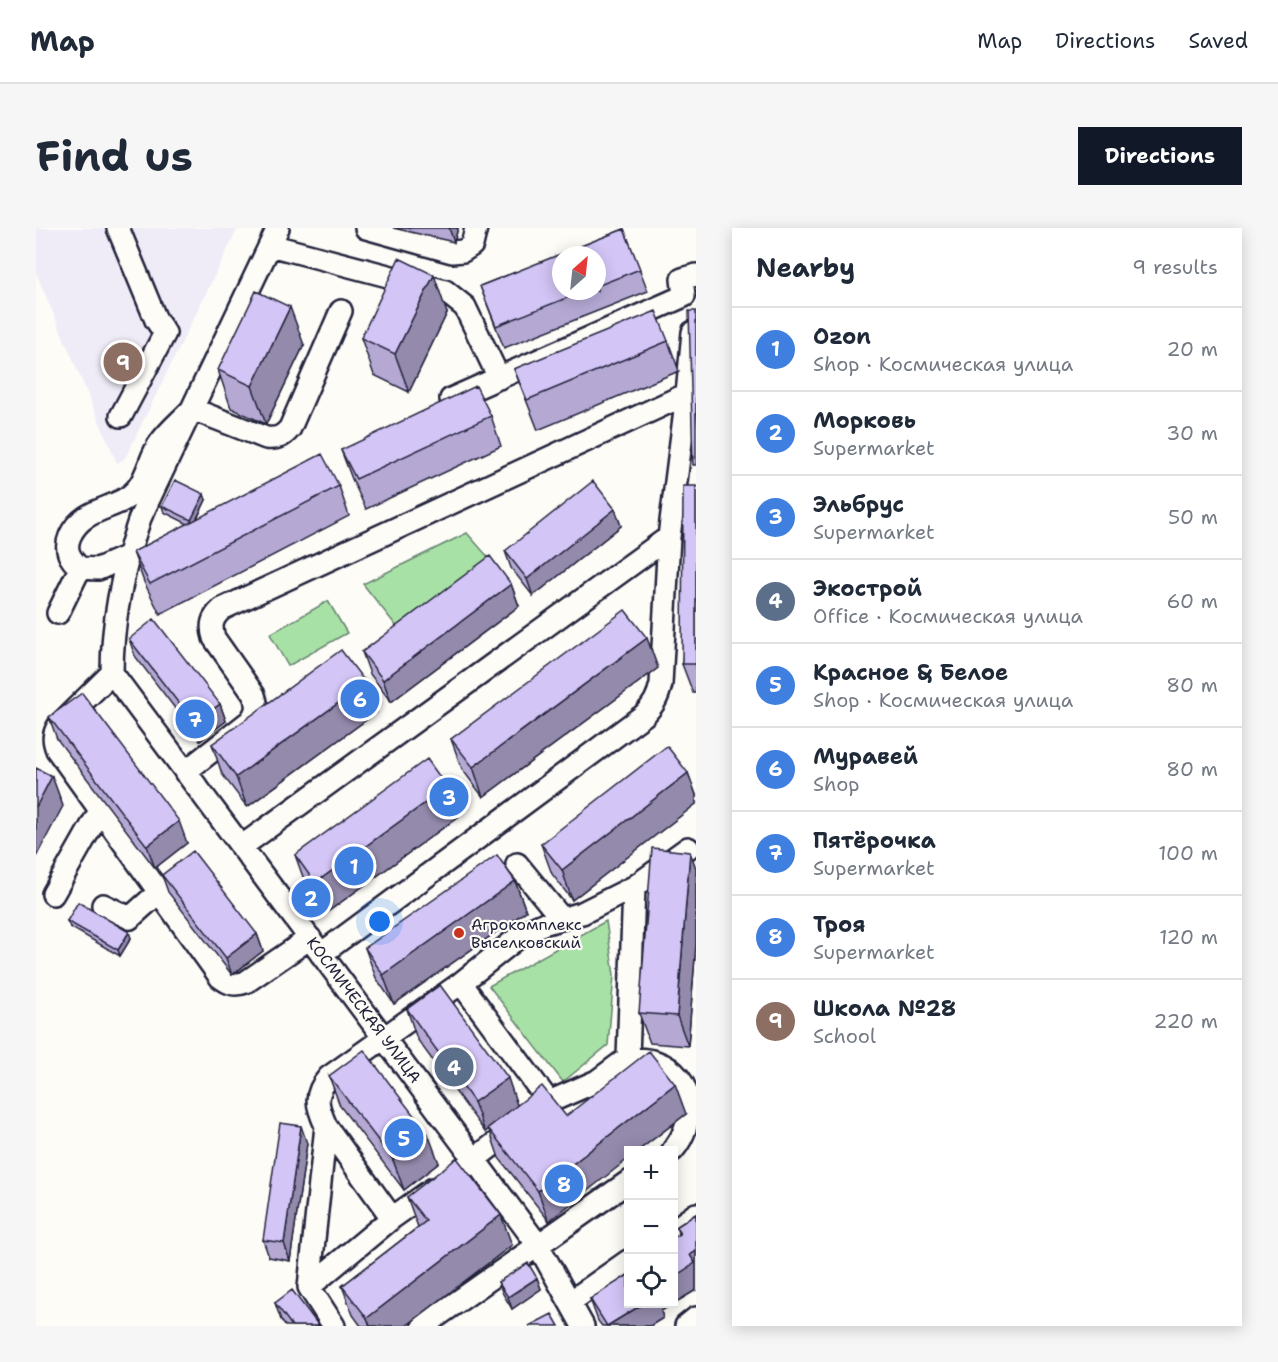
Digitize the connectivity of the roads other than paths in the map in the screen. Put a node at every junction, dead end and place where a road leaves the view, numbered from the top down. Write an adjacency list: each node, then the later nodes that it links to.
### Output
1 (118, 228): 12 (street)
2 (366, 228): 3 (street)
3 (476, 228)
4 (274, 236): 8 (street); 11 (street)
5 (696, 275): 8 (street)
6 (341, 311): 11 (street)
7 (694, 325): 9 (street)
8 (499, 378): 10 (street)
9 (687, 394): 13 (street); 18 (street)
10 (442, 403)
11 (192, 409): 14 (street); 15 (street)
12 (121, 416)
13 (669, 537): 20 (street); 28 (street)
14 (128, 556): 15 (street); 17 (street)
15 (80, 568): 16 (street)
16 (58, 613)
17 (112, 673): 18 (street, КОСМИЧЕСКАЯ УЛИЦА); 19 (street)
18 (185, 772): 20 (street, КОСМИЧЕСКАЯ УЛИЦА)
19 (100, 811): 24 (street); 25 (street)
20 (241, 847): 28 (street, КОСМИЧЕСКАЯ УЛИЦА)
21 (688, 848): 23 (street)
22 (517, 864): 27 (street)
23 (634, 887): 27 (street); 31 (street)
24 (159, 892): 26 (street); 28 (street)
25 (53, 894)
26 (103, 905)
27 (562, 920): 29 (street)
28 (316, 946): 30 (street, КОСМИЧЕСКАЯ УЛИЦА)
29 (461, 982): 30 (street); 32 (street)
30 (385, 1037): 33 (street); 35 (street, КОСМИЧЕСКАЯ УЛИЦА)
31 (628, 1058): 32 (street); 34 (street)
32 (549, 1102): 35 (street)
33 (326, 1126): 38 (street); 42 (street)
34 (677, 1146)
35 (474, 1160): 38 (street); 40 (street, КОСМИЧЕСКАЯ УЛИЦА)
36 (624, 1185): 40 (street)
37 (696, 1214): 39 (street)
38 (392, 1218): 42 (street)
39 (678, 1227)
40 (538, 1245): 43 (street, КОСМИЧЕСКАЯ УЛИЦА); 46 (street)
41 (624, 1264): 43 (street)
42 (309, 1287): 45 (street)
43 (570, 1302): 47 (street, КОСМИЧЕСКАЯ УЛИЦА)
44 (696, 1318): 48 (street)
45 (334, 1326)
46 (423, 1326)
47 (583, 1326)
48 (686, 1326)

